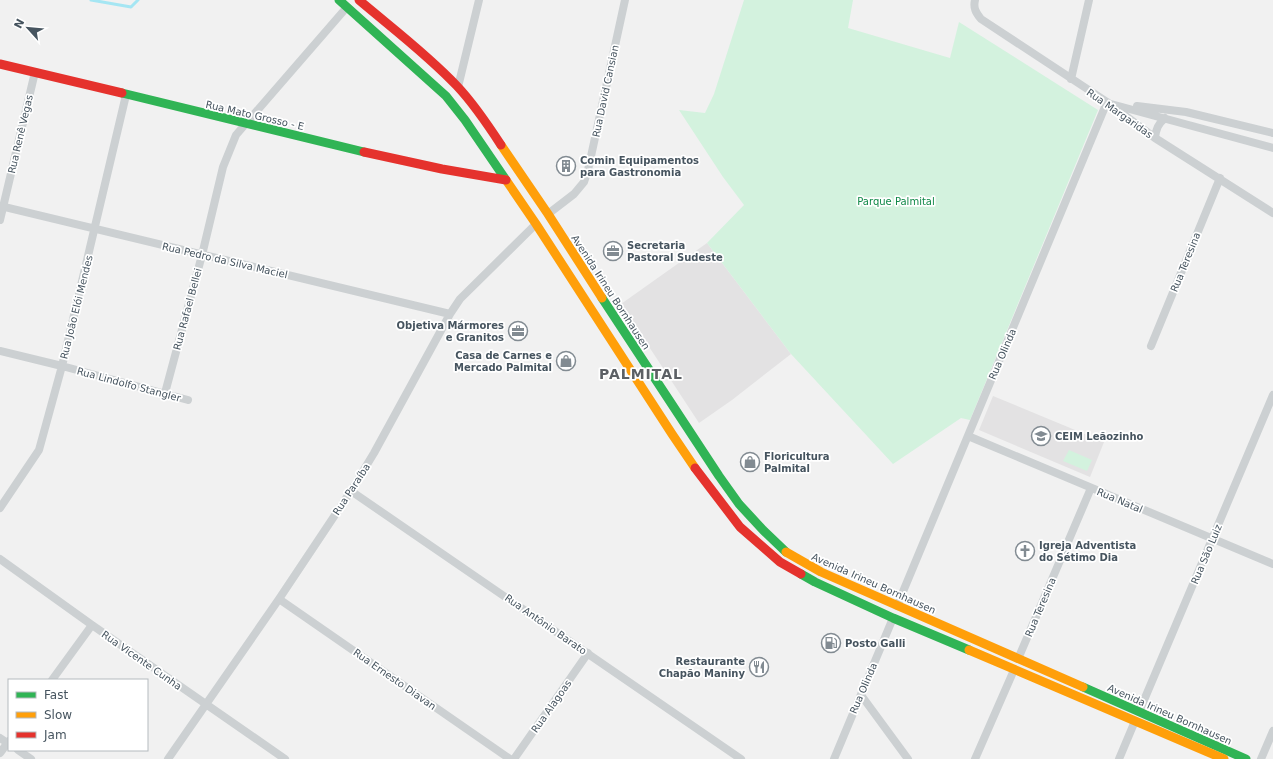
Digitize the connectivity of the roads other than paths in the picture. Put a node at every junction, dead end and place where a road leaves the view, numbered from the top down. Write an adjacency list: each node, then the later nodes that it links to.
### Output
1 (339, 0): 6 (main road, Avenida Irineu Bornhausen)
2 (359, 0): 11 (main road, Avenida Irineu Bornhausen)
3 (479, 0): 11 (street)
4 (625, 0): 24 (street, Rua David Cansian)
5 (1089, 0): 10 (street)
6 (350, 3): 15 (street, Rua Rafael Bellei); 21 (main road, Avenida Irineu Bornhausen)
7 (975, 3): 10 (street, Rua Margaridas)
8 (0, 64): 9 (main road, Rua Mato Grosso - E)
9 (34, 72): 12 (main road, Rua Mato Grosso - E); 22 (street, Rua Renê Vegas)
10 (1071, 79): 13 (street, Rua Margaridas)
11 (458, 87): 19 (main road, Avenida Irineu Bornhausen)
12 (126, 95): 15 (main road, Rua Mato Grosso - E); 27 (street, Rua João Elói Mendes)
13 (1107, 102): 14 (street); 16 (street); 17 (street, Rua Margaridas); 36 (street, Rua Olinda)
14 (1165, 118): 17 (street); 18 (street)
15 (244, 125): 21 (main road, Rua Mato Grosso - E); 28 (street, Rua Rafael Bellei)
16 (1273, 134)
17 (1155, 138): 20 (street, Rua Margaridas)
18 (1273, 148)
19 (520, 173): 21 (main road); 24 (main road, Avenida Irineu Bornhausen)
20 (1220, 178): 23 (street, Rua Margaridas); 30 (street, Rua Teresina)
21 (506, 180): 26 (main road, Avenida Irineu Bornhausen)
22 (2, 207): 25 (street, Rua Renê Vegas); 27 (street, Rua Pedro da Silva Maciel)
23 (1273, 213)
24 (548, 214): 44 (main road, Avenida Irineu Bornhausen)
25 (0, 220)
26 (536, 224): 29 (street, Rua Paraíba); 45 (main road, Avenida Irineu Bornhausen)
27 (95, 229): 28 (street, Rua Pedro da Silva Maciel); 32 (street, Rua João Elói Mendes)
28 (202, 254): 29 (street, Rua Pedro da Silva Maciel); 33 (street, Rua Rafael Bellei)
29 (450, 314): 38 (street, Rua Paraíba)
30 (1151, 346)
31 (0, 351): 32 (street, Rua Lindolfo Stangler)
32 (62, 366): 33 (street, Rua Lindolfo Stangler); 39 (street, Rua João Elói Mendes)
33 (164, 393): 35 (street, Rua Lindolfo Stangler)
34 (1273, 395): 40 (street, Rua São Luiz)
35 (188, 400)
36 (968, 436): 37 (street, Rua Natal); 44 (street, Rua Olinda)
37 (1091, 488): 40 (street, Rua Natal); 48 (street, Rua Teresina)
38 (351, 491): 43 (street, Rua Paraíba); 47 (street, Rua Antônio Barato)
39 (0, 508)
40 (1212, 539): 42 (street, Rua Natal); 53 (street, Rua São Luiz)
41 (0, 559): 46 (street, Rua Vicente Cunha)
42 (1273, 564)
43 (279, 599): 52 (street, Rua Paraíba); 63 (street, Rua Ernesto Diavan)
44 (897, 606): 45 (main road); 48 (main road, Avenida Irineu Bornhausen)
45 (893, 618): 49 (main road, Avenida Irineu Bornhausen); 51 (street, Rua Olinda)
46 (92, 626): 50 (street); 52 (street, Rua Vicente Cunha)
47 (588, 653): 64 (street, Rua Alagoas); 65 (street, Rua Antônio Barato)
48 (1018, 660): 49 (main road); 53 (main road, Avenida Irineu Bornhausen)
49 (1014, 670): 54 (main road, Avenida Irineu Bornhausen); 68 (street)
50 (53, 679)
51 (861, 695): 66 (street, Rua Olinda); 67 (street)
52 (205, 705): 61 (street, Rua Paraíba); 62 (street, Rua Vicente Cunha)
53 (1139, 712): 54 (main road); 71 (main road, Avenida Irineu Bornhausen)
54 (1135, 721): 69 (street); 70 (main road, Avenida Irineu Bornhausen)
55 (1273, 731): 72 (street)
56 (0, 738): 57 (street)
57 (8, 742): 59 (street)
58 (19, 751): 60 (street)
59 (0, 753)
60 (31, 759)
61 (168, 759)
62 (285, 759)
63 (510, 759)
64 (514, 759)
65 (741, 759)
66 (834, 759)
67 (908, 759)
68 (975, 759)
69 (1118, 759)
70 (1224, 759)
71 (1246, 759)
72 (1261, 759)

